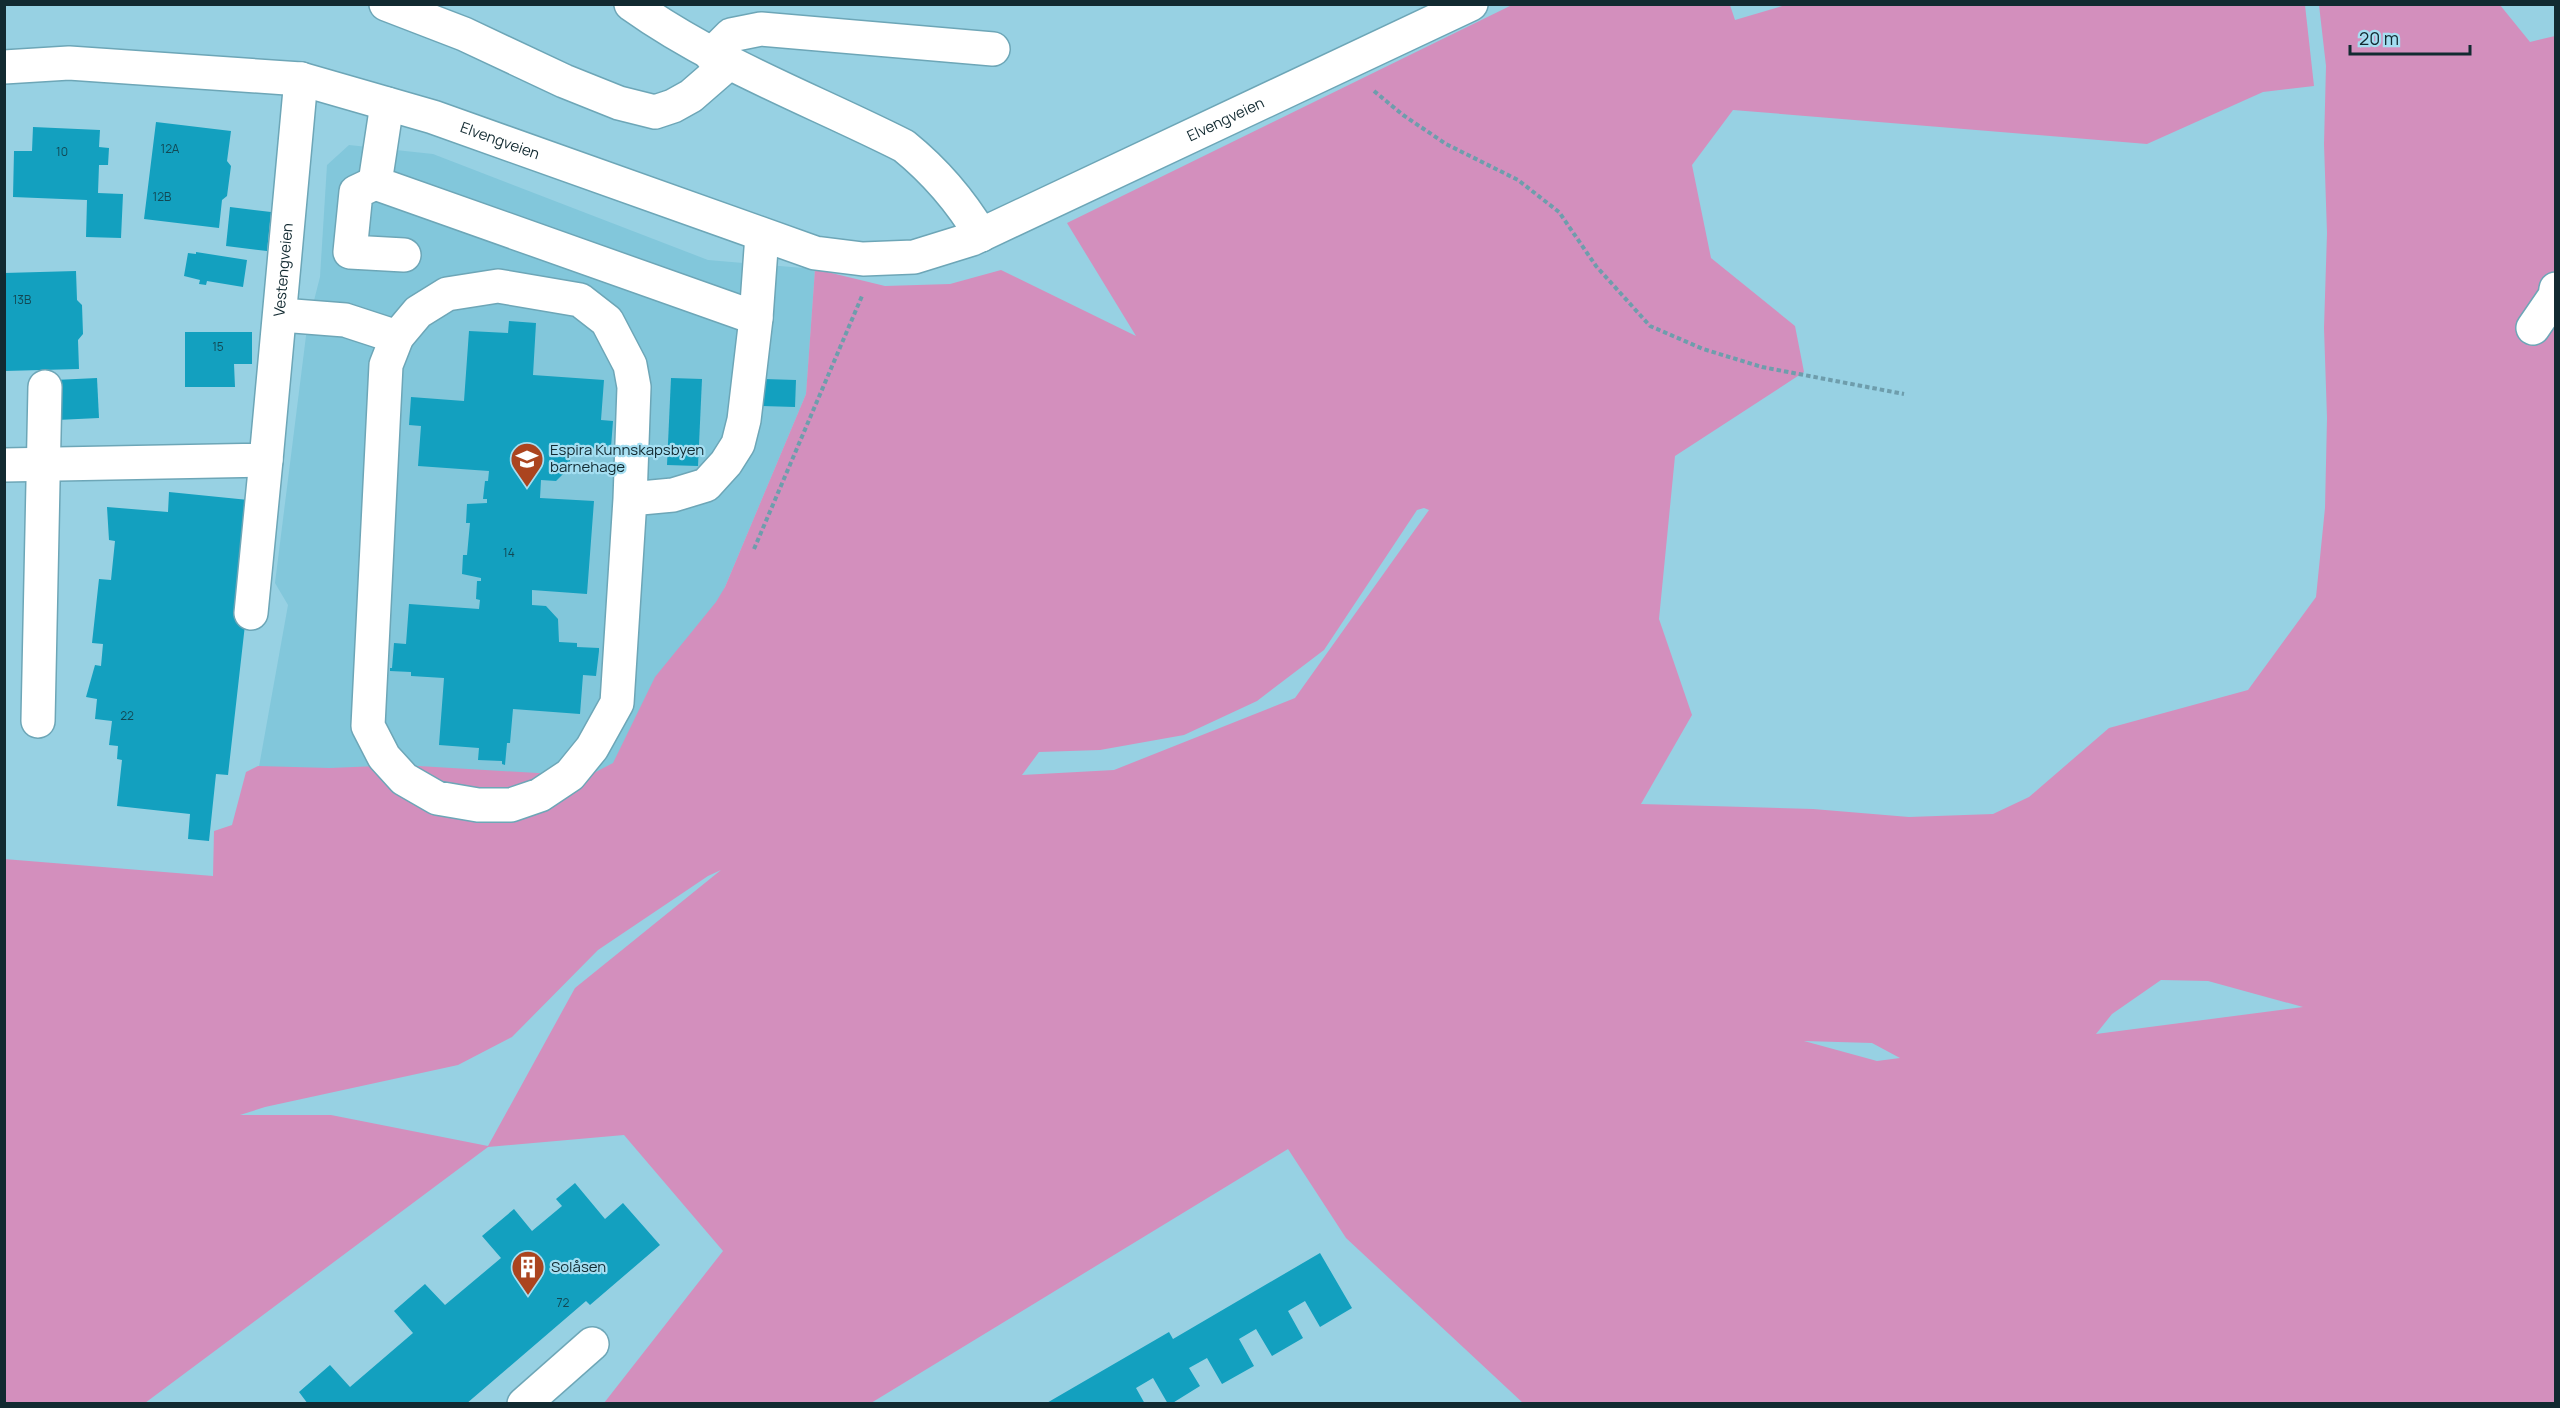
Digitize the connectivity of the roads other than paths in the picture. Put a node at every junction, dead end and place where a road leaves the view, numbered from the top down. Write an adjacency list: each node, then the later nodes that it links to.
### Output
1 (386, 4): 5 (street)
2 (631, 4): 5 (street)
3 (1472, 4): 11 (street, Elvengveien)
4 (993, 48): 5 (street)
5 (720, 59): 11 (street)
6 (4, 67): 7 (street, Elvengveien)
7 (301, 79): 8 (street, Elvengveien); 14 (street, Vestengveien)
8 (387, 104): 9 (street); 10 (street, Elvengveien)
9 (375, 183): 12 (street); 15 (street)
10 (762, 235): 11 (street, Elvengveien); 15 (street)
11 (981, 235)
12 (404, 255)
13 (2556, 290): 16 (street)
14 (281, 315): 17 (street); 19 (street, Vestengveien)
15 (756, 318): 22 (street)
16 (2533, 328)
17 (397, 337): 22 (street); 22 (street)
18 (45, 387): 21 (street)
19 (266, 460): 21 (street); 23 (street, Vestengveien)
20 (4, 465): 21 (street)
21 (43, 465): 24 (street)
22 (630, 499)
23 (251, 614)
24 (38, 721)
25 (592, 1344): 26 (street)
26 (524, 1404)

